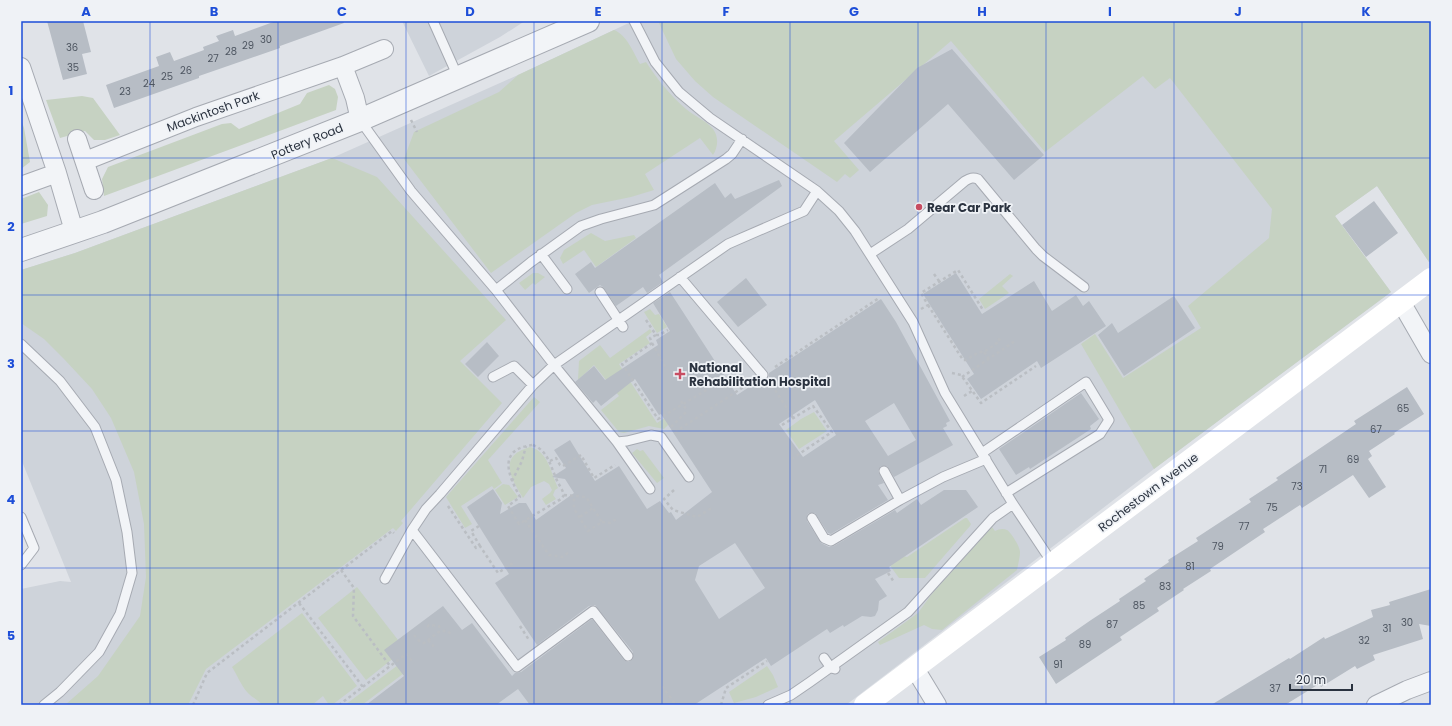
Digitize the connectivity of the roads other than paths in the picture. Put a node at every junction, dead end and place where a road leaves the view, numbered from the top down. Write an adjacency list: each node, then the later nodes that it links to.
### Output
1 (434, 21): 7 (lane)
2 (588, 21): 7 (street, Pottery Road)
3 (634, 21): 10 (lane)
4 (384, 49): 5 (street, Mackintosh Park)
5 (343, 66): 8 (street); 11 (street, Mackintosh Park)
6 (21, 67): 12 (street)
7 (458, 77): 8 (street, Pottery Road)
8 (360, 120): 18 (street, Pottery Road); 26 (lane)
9 (77, 139): 11 (street)
10 (742, 139): 15 (lane); 16 (lane)
11 (85, 161): 14 (street)
12 (56, 173): 13 (street); 18 (street)
13 (21, 186)
14 (94, 190)
15 (817, 191): 21 (lane); 22 (lane)
16 (618, 215): 17 (lane); 20 (lane)
17 (620, 224)
18 (74, 231): 19 (street, Pottery Road)
19 (21, 250)
20 (541, 254): 25 (lane); 26 (lane)
21 (870, 254): 24 (lane); 37 (lane)
22 (680, 277): 29 (lane); 33 (lane)
23 (1431, 279): 28 (main road, Rochestown Avenue)
24 (1084, 287)
25 (567, 289)
26 (496, 290): 32 (lane)
27 (600, 292): 29 (lane)
28 (1401, 302): 31 (street); 47 (main road, Rochestown Avenue)
29 (621, 324): 32 (lane)
30 (21, 344): 55 (lane)
31 (1431, 354)
32 (554, 365): 35 (lane); 36 (lane)
33 (763, 374)
34 (493, 376): 35 (lane)
35 (533, 385): 46 (lane)
36 (616, 442): 39 (lane); 40 (lane)
37 (984, 456): 41 (lane); 41 (lane); 42 (lane)
38 (884, 471): 42 (lane)
39 (689, 477)
40 (650, 489)
41 (1006, 493): 43 (lane)
42 (900, 500): 45 (lane)
43 (1013, 504): 47 (lane); 52 (lane)
44 (21, 517): 48 (lane)
45 (812, 518)
46 (412, 530): 49 (lane); 50 (lane)
47 (1053, 564): 53 (main road, Rochestown Avenue)
48 (21, 565)
49 (385, 579)
50 (628, 656)
51 (824, 658): 52 (lane)
52 (834, 669): 56 (lane)
53 (913, 669): 57 (main road, Rochestown Avenue); 58 (street)
54 (1431, 681): 59 (street)
55 (44, 705)
56 (768, 705)
57 (865, 705)
58 (937, 705)
59 (1376, 705)

